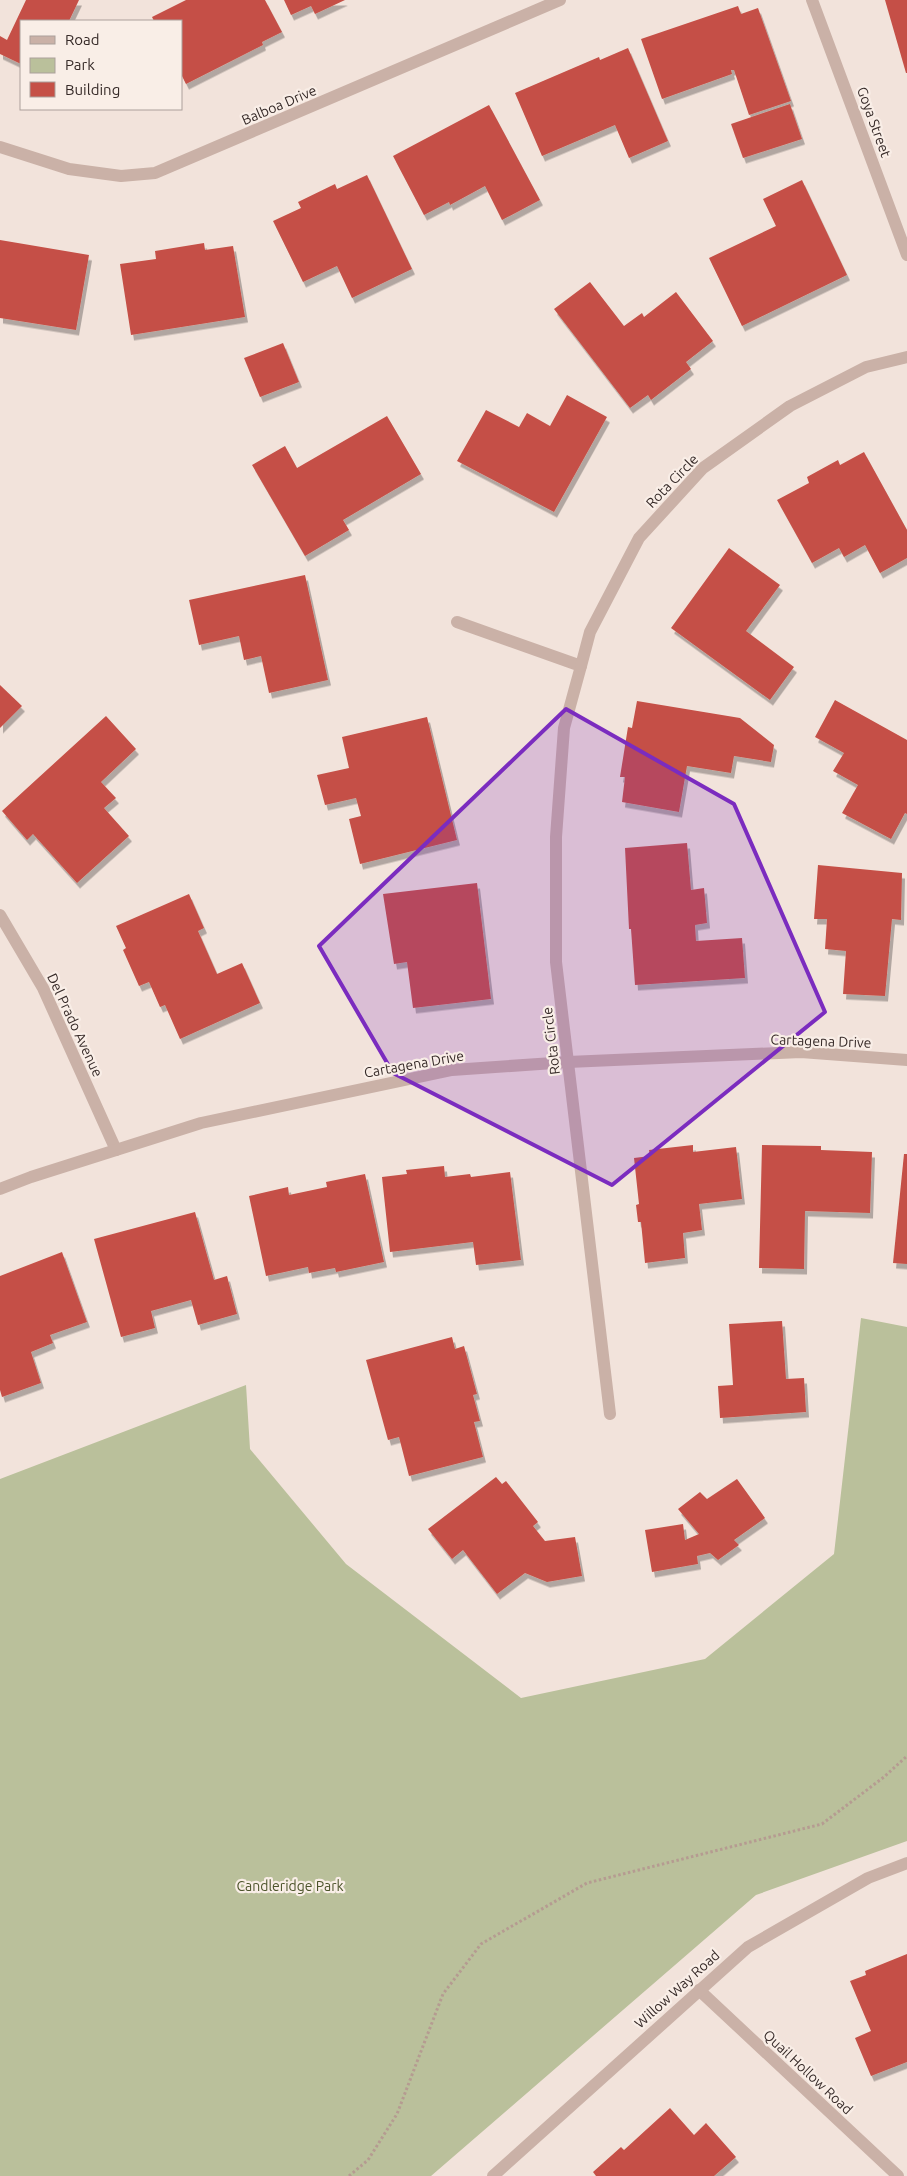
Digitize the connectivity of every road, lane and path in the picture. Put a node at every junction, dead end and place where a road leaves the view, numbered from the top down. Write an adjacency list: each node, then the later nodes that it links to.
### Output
1 (560, 0): 3 (street, Balboa Drive)
2 (812, 0): 4 (street, Goya Street)
3 (0, 147)
4 (907, 254)
5 (907, 357): 7 (street, Rota Circle)
6 (457, 622): 7 (street)
7 (581, 666): 10 (street, Rota Circle)
8 (0, 915): 11 (street, Del Prado Avenue)
9 (907, 1060): 10 (street, Cartagena Drive)
10 (568, 1062): 11 (street, Cartagena Drive); 13 (street, Rota Circle)
11 (116, 1150): 12 (street, Cartagena Drive)
12 (0, 1189)
13 (610, 1414)
14 (907, 1756): 17 (path)
15 (907, 1863): 16 (street, Willow Way Road)
16 (698, 1990): 18 (street, Willow Way Road); 19 (street, Quail Hollow Road)
17 (349, 2176)
18 (493, 2176)
19 (898, 2176)

